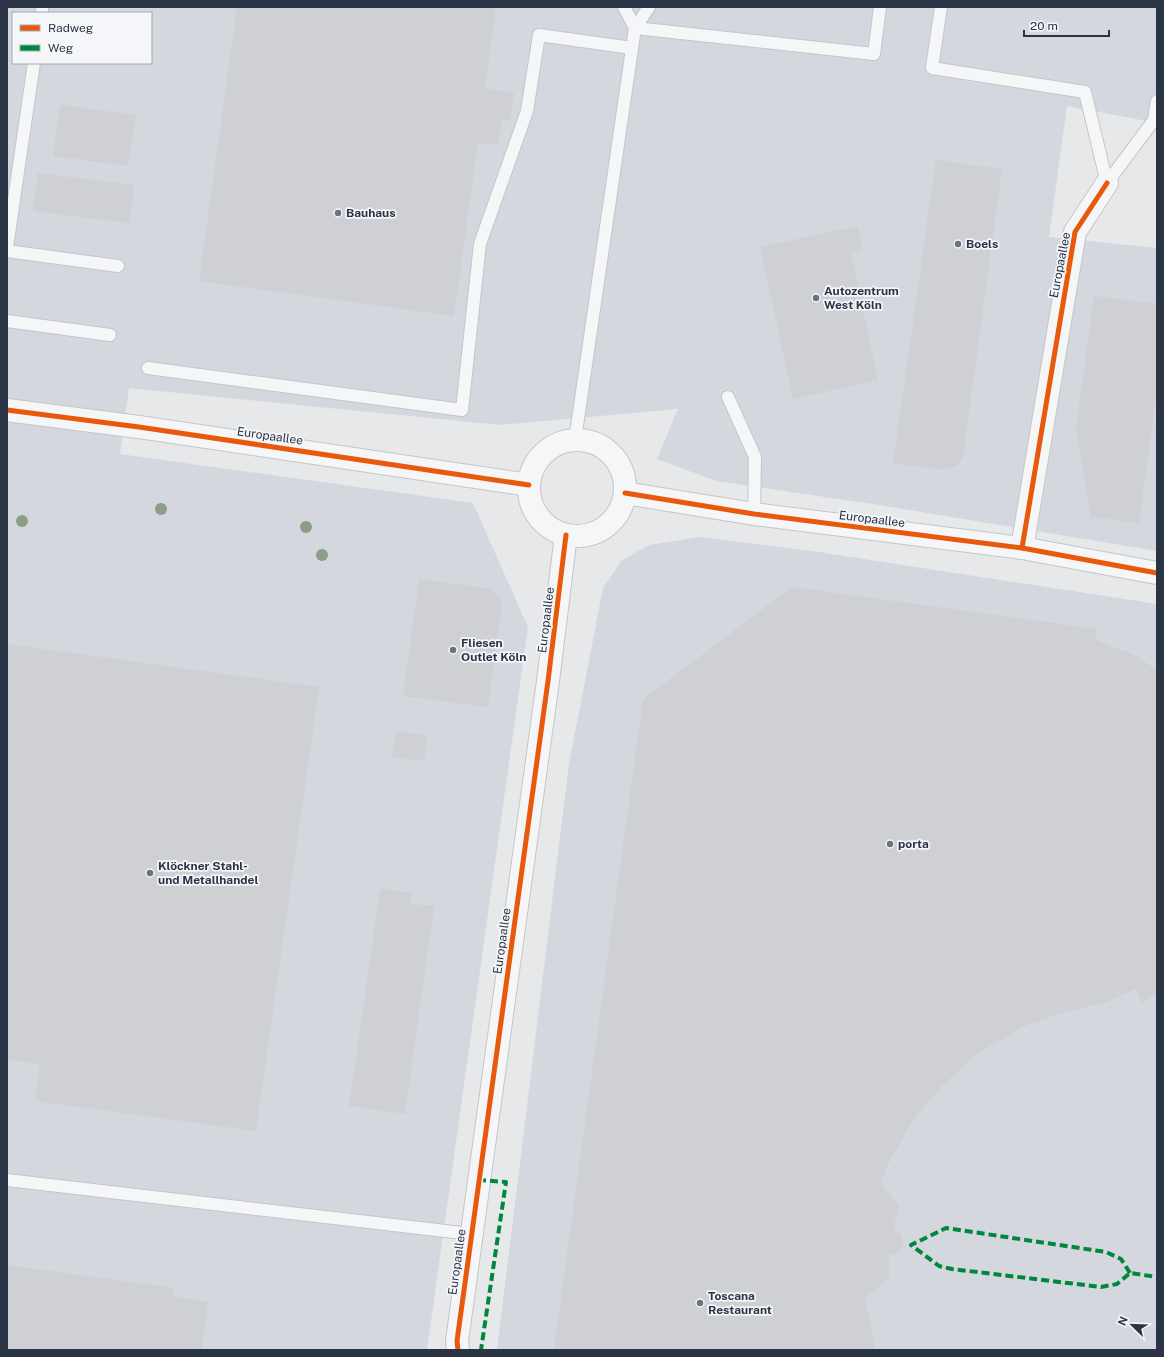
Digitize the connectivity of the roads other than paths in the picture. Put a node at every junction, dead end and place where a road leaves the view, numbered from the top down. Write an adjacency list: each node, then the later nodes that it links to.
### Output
1 (624, 7): 5 (lane)
2 (649, 7): 5 (lane)
3 (880, 7): 5 (lane)
4 (941, 7): 9 (lane)
5 (635, 28): 6 (lane)
6 (632, 48): 15 (lane); 18 (lane)
7 (34, 64): 10 (lane)
8 (1157, 101): 9 (lane)
9 (1107, 183): 23 (street, Europaallee)
10 (7, 247)
11 (7, 251): 12 (lane)
12 (118, 266)
13 (7, 321): 14 (lane)
14 (110, 335)
15 (148, 368)
16 (728, 397): 21 (lane)
17 (7, 410): 19 (street, Europaallee)
18 (575, 440): 19 (street); 20 (street)
19 (529, 485): 22 (street)
20 (625, 493): 21 (street, Europaallee); 22 (street)
21 (754, 514): 23 (street, Europaallee)
22 (566, 535): 26 (street, Europaallee)
23 (1022, 548): 24 (street, Europaallee)
24 (1157, 573)
25 (7, 1180): 26 (lane)
26 (471, 1234): 27 (street, Europaallee)
27 (458, 1350)

